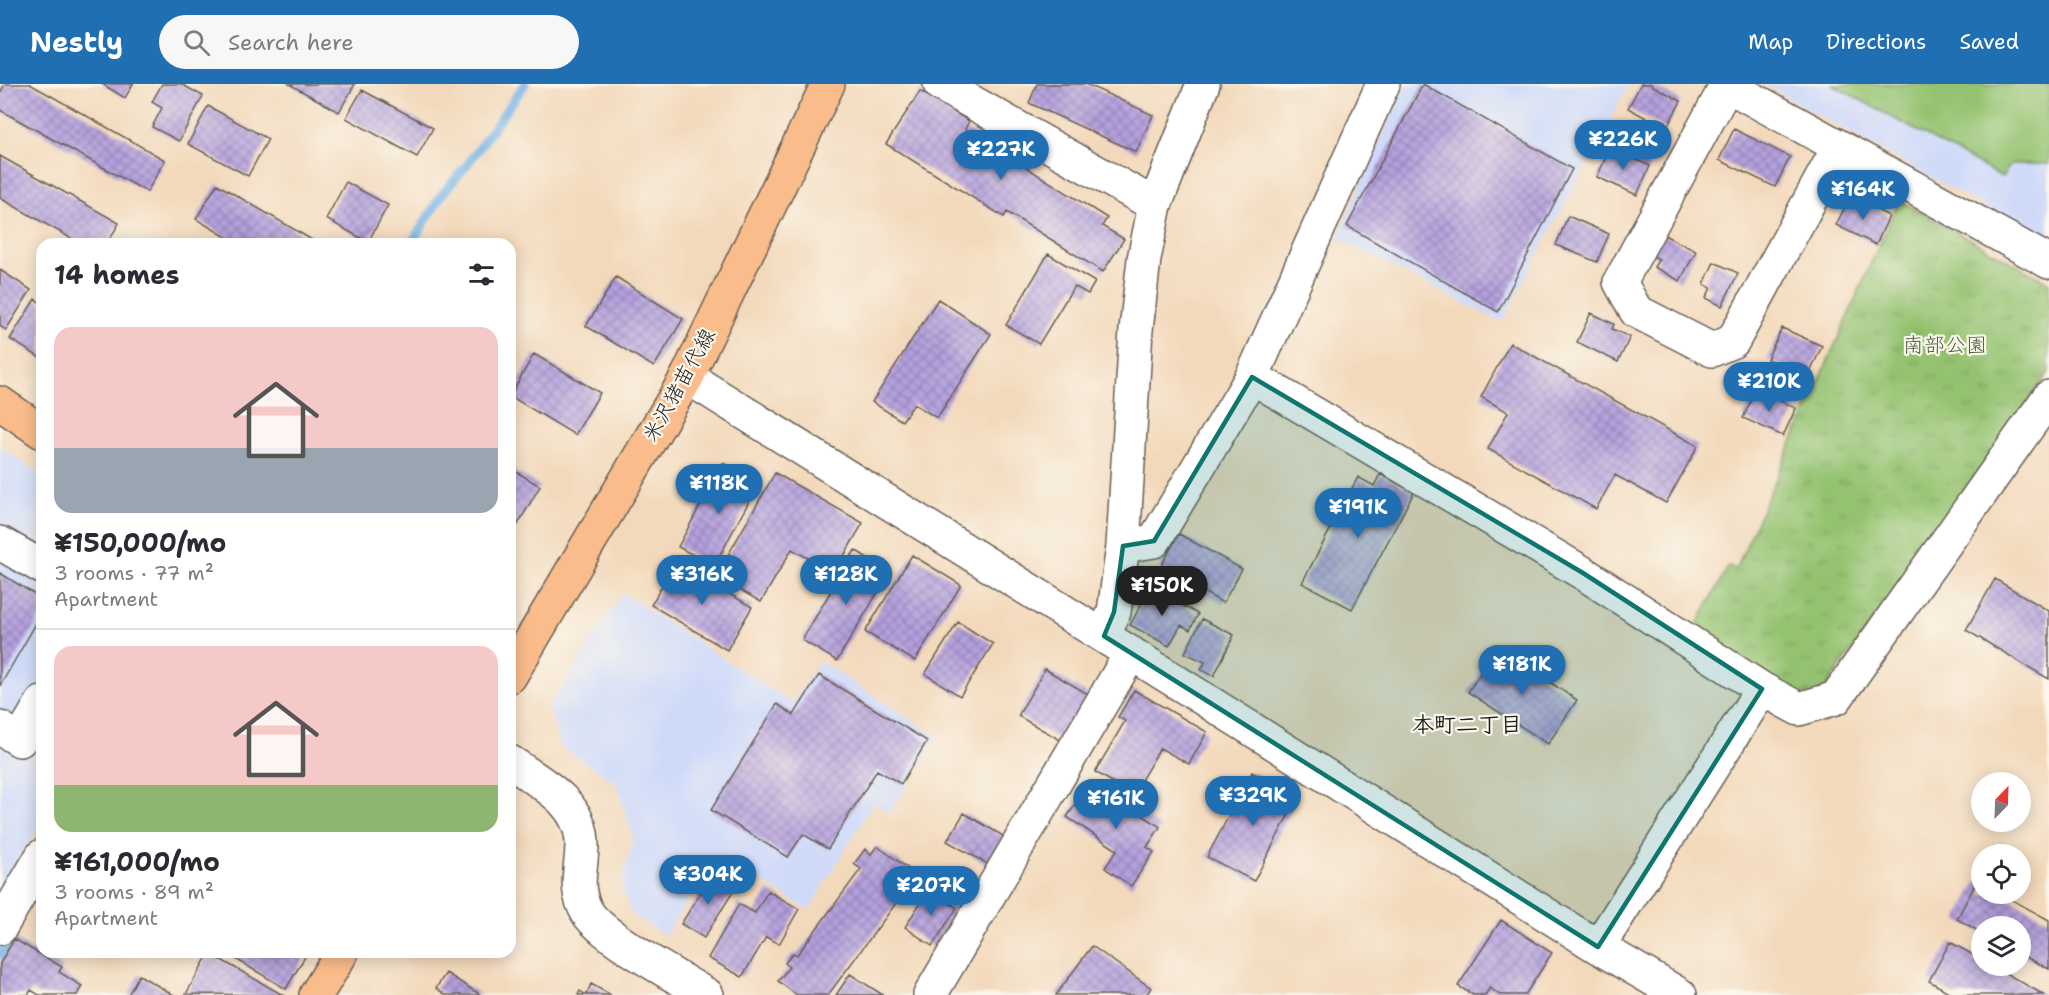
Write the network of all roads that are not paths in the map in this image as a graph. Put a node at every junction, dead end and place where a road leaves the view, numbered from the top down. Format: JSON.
{"nodes":[{"id":1,"x":828,"y":84,"type":"edge"},
{"id":2,"x":940,"y":84,"type":"edge"},
{"id":3,"x":1203,"y":84,"type":"edge"},
{"id":4,"x":1383,"y":84,"type":"edge"},
{"id":5,"x":1726,"y":85,"type":"edge"},
{"id":6,"x":1839,"y":147,"type":"junction"},
{"id":7,"x":1155,"y":206,"type":"junction"},
{"id":8,"x":2049,"y":262,"type":"edge"},
{"id":9,"x":687,"y":377,"type":"junction"},
{"id":10,"x":1252,"y":377,"type":"junction"},
{"id":11,"x":2049,"y":397,"type":"edge"},
{"id":12,"x":0,"y":403,"type":"edge"},
{"id":13,"x":36,"y":428,"type":"edge"},
{"id":14,"x":0,"y":543,"type":"edge"},
{"id":15,"x":1123,"y":546,"type":"junction"},
{"id":16,"x":36,"y":564,"type":"edge"},
{"id":17,"x":1117,"y":644,"type":"junction"},
{"id":18,"x":516,"y":666,"type":"edge"},
{"id":19,"x":1762,"y":689,"type":"junction"},
{"id":20,"x":36,"y":713,"type":"edge"},
{"id":21,"x":0,"y":728,"type":"edge"},
{"id":22,"x":516,"y":766,"type":"edge"},
{"id":23,"x":36,"y":866,"type":"edge"},
{"id":24,"x":0,"y":928,"type":"edge"},
{"id":25,"x":1598,"y":946,"type":"junction"},
{"id":26,"x":338,"y":958,"type":"edge"},
{"id":27,"x":316,"y":995,"type":"edge"},
{"id":28,"x":707,"y":995,"type":"edge"},
{"id":29,"x":930,"y":995,"type":"edge"},
{"id":30,"x":1680,"y":995,"type":"edge"}],
"edges":[{"from":1,"to":9,"type":"main road","name":"米沢猪苗代線"},
{"from":2,"to":7,"type":"street"},
{"from":3,"to":7,"type":"street"},
{"from":4,"to":10,"type":"street"},
{"from":5,"to":6,"type":"street"},
{"from":5,"to":6,"type":"street"},
{"from":6,"to":8,"type":"street"},
{"from":7,"to":15,"type":"street"},
{"from":9,"to":17,"type":"street"},
{"from":9,"to":18,"type":"main road","name":"米沢猪苗代線"},
{"from":10,"to":15,"type":"street"},
{"from":10,"to":19,"type":"street"},
{"from":11,"to":19,"type":"street"},
{"from":12,"to":13,"type":"main road"},
{"from":14,"to":16,"type":"street"},
{"from":15,"to":17,"type":"street"},
{"from":17,"to":25,"type":"street"},
{"from":17,"to":29,"type":"street"},
{"from":19,"to":25,"type":"street"},
{"from":20,"to":21,"type":"street"},
{"from":22,"to":28,"type":"street"},
{"from":23,"to":24,"type":"street"},
{"from":25,"to":30,"type":"street"},
{"from":26,"to":27,"type":"main road"}]}
